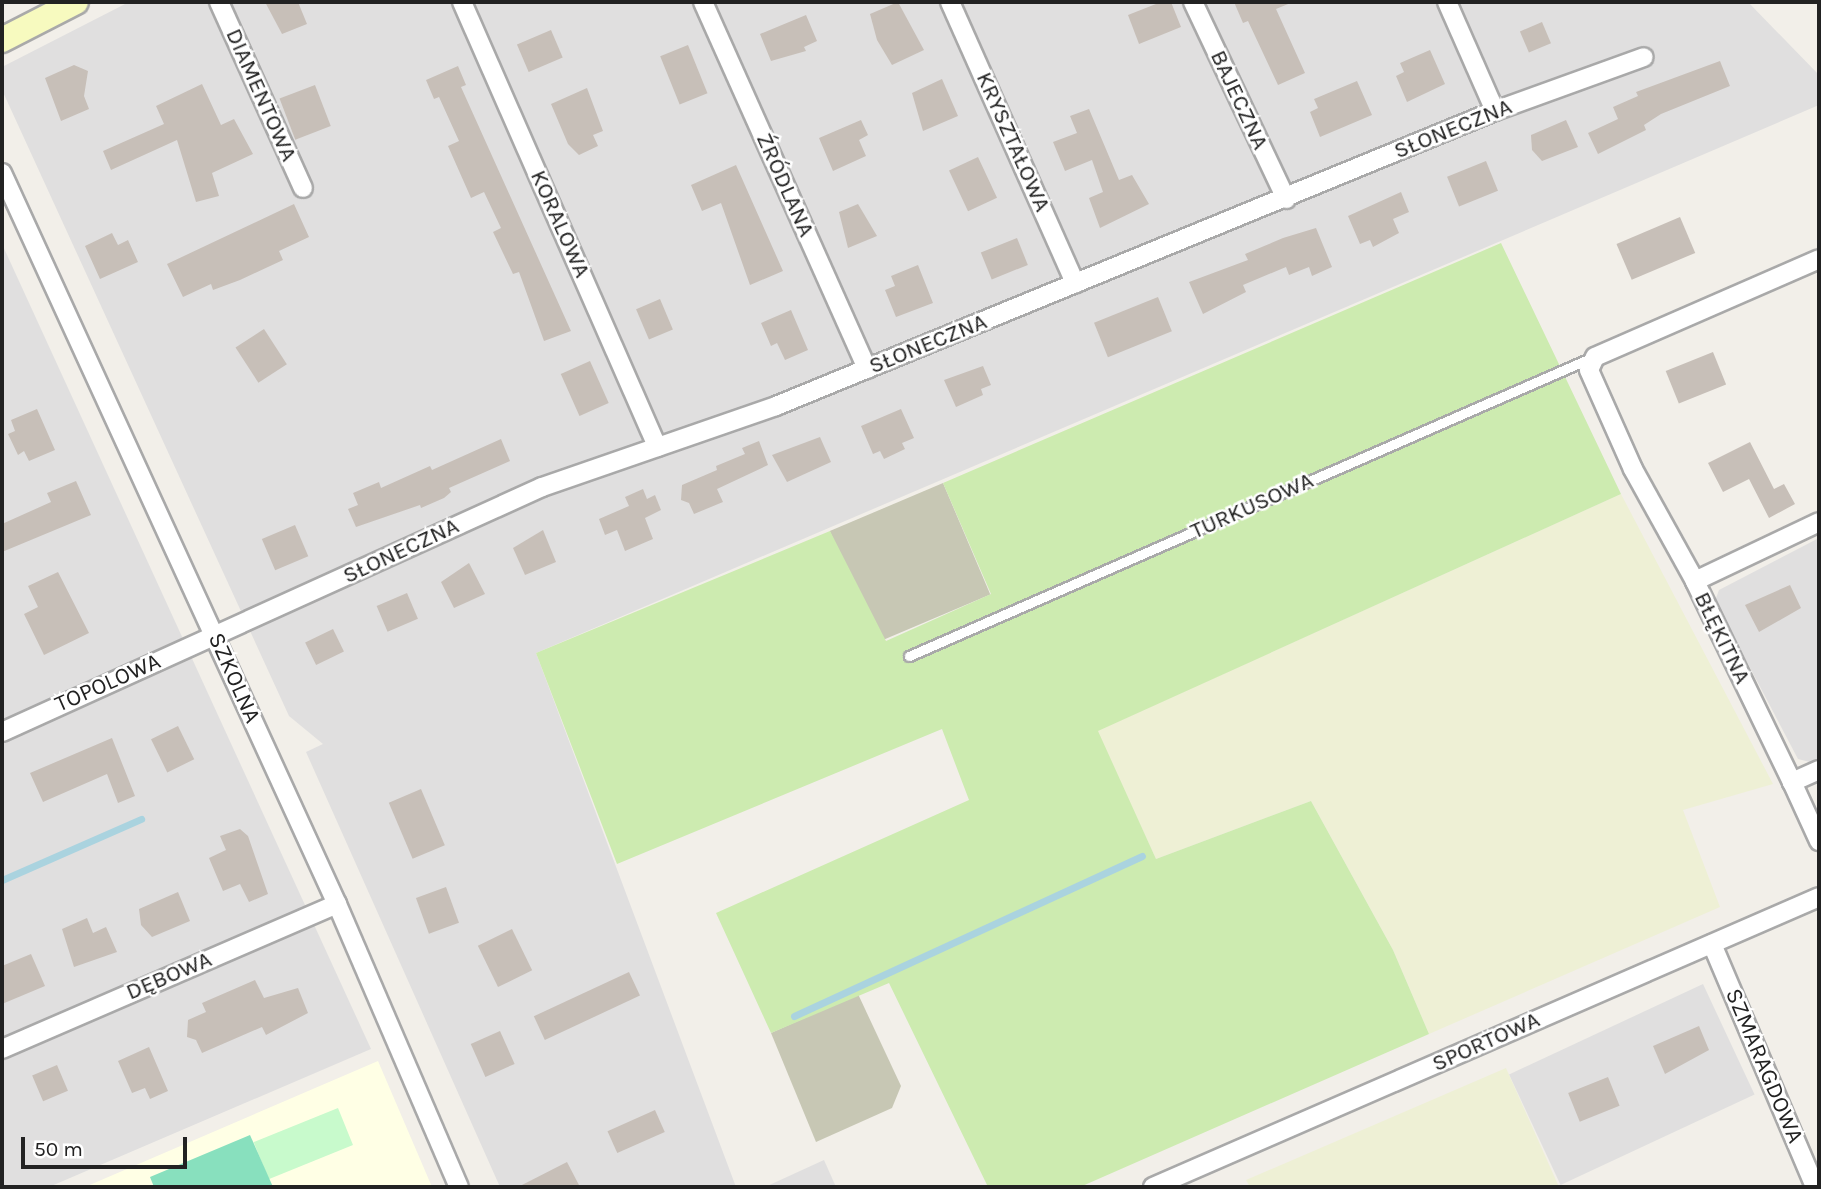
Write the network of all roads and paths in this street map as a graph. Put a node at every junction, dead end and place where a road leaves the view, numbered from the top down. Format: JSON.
{"nodes":[{"id":1,"x":76,"y":2,"type":"edge"},
{"id":2,"x":219,"y":2,"type":"edge"},
{"id":3,"x":462,"y":2,"type":"edge"},
{"id":4,"x":703,"y":2,"type":"edge"},
{"id":5,"x":950,"y":2,"type":"edge"},
{"id":6,"x":1193,"y":2,"type":"edge"},
{"id":7,"x":1447,"y":2,"type":"edge"},
{"id":8,"x":2,"y":40,"type":"edge"},
{"id":9,"x":1644,"y":57,"type":"dead end"},
{"id":10,"x":1495,"y":111,"type":"junction"},
{"id":11,"x":2,"y":173,"type":"edge"},
{"id":12,"x":303,"y":188,"type":"dead end"},
{"id":13,"x":1286,"y":199,"type":"junction"},
{"id":14,"x":1819,"y":259,"type":"edge"},
{"id":15,"x":1075,"y":283,"type":"junction"},
{"id":16,"x":1595,"y":356,"type":"junction"},
{"id":17,"x":867,"y":369,"type":"junction"},
{"id":18,"x":657,"y":447,"type":"junction"},
{"id":19,"x":1819,"y":522,"type":"edge"},
{"id":20,"x":1695,"y":582,"type":"junction"},
{"id":21,"x":215,"y":636,"type":"junction"},
{"id":22,"x":909,"y":656,"type":"dead end"},
{"id":23,"x":2,"y":732,"type":"edge"},
{"id":24,"x":1819,"y":770,"type":"edge"},
{"id":25,"x":1792,"y":782,"type":"junction"},
{"id":26,"x":1819,"y":841,"type":"edge"},
{"id":27,"x":1819,"y":897,"type":"edge"},
{"id":28,"x":337,"y":904,"type":"junction"},
{"id":29,"x":1712,"y":944,"type":"junction"},
{"id":30,"x":2,"y":1049,"type":"edge"},
{"id":31,"x":459,"y":1187,"type":"edge"},
{"id":32,"x":1153,"y":1187,"type":"edge"},
{"id":33,"x":1815,"y":1187,"type":"edge"}],
"edges":[{"from":1,"to":8,"type":"street"},
{"from":2,"to":12,"type":"street","name":"DIAMENTOWA"},
{"from":3,"to":18,"type":"street","name":"KORALOWA"},
{"from":4,"to":17,"type":"street","name":"ŹRÓDLANA"},
{"from":5,"to":15,"type":"street","name":"KRYSZTAŁOWA"},
{"from":6,"to":13,"type":"street","name":"BAJECZNA"},
{"from":7,"to":10,"type":"street"},
{"from":9,"to":10,"type":"street","name":"SŁONECZNA"},
{"from":10,"to":13,"type":"street","name":"SŁONECZNA"},
{"from":11,"to":21,"type":"street","name":"SZKOLNA"},
{"from":13,"to":15,"type":"street","name":"SŁONECZNA"},
{"from":14,"to":16,"type":"street","name":"TURKUSOWA"},
{"from":15,"to":17,"type":"street","name":"SŁONECZNA"},
{"from":16,"to":20,"type":"street"},
{"from":16,"to":22,"type":"lane","name":"TURKUSOWA"},
{"from":17,"to":18,"type":"street","name":"SŁONECZNA"},
{"from":18,"to":21,"type":"street","name":"SŁONECZNA"},
{"from":19,"to":20,"type":"street","name":"BŁĘKITNA"},
{"from":20,"to":25,"type":"street","name":"BŁĘKITNA"},
{"from":21,"to":23,"type":"street","name":"TOPOLOWA"},
{"from":21,"to":28,"type":"street","name":"SZKOLNA"},
{"from":24,"to":25,"type":"street"},
{"from":25,"to":26,"type":"street","name":"BŁĘKITNA"},
{"from":27,"to":29,"type":"street","name":"SPORTOWA"},
{"from":28,"to":30,"type":"street","name":"DĘBOWA"},
{"from":28,"to":31,"type":"street","name":"SZKOLNA"},
{"from":29,"to":32,"type":"street","name":"SPORTOWA"},
{"from":29,"to":33,"type":"street","name":"SZMARAGDOWA"}]}
